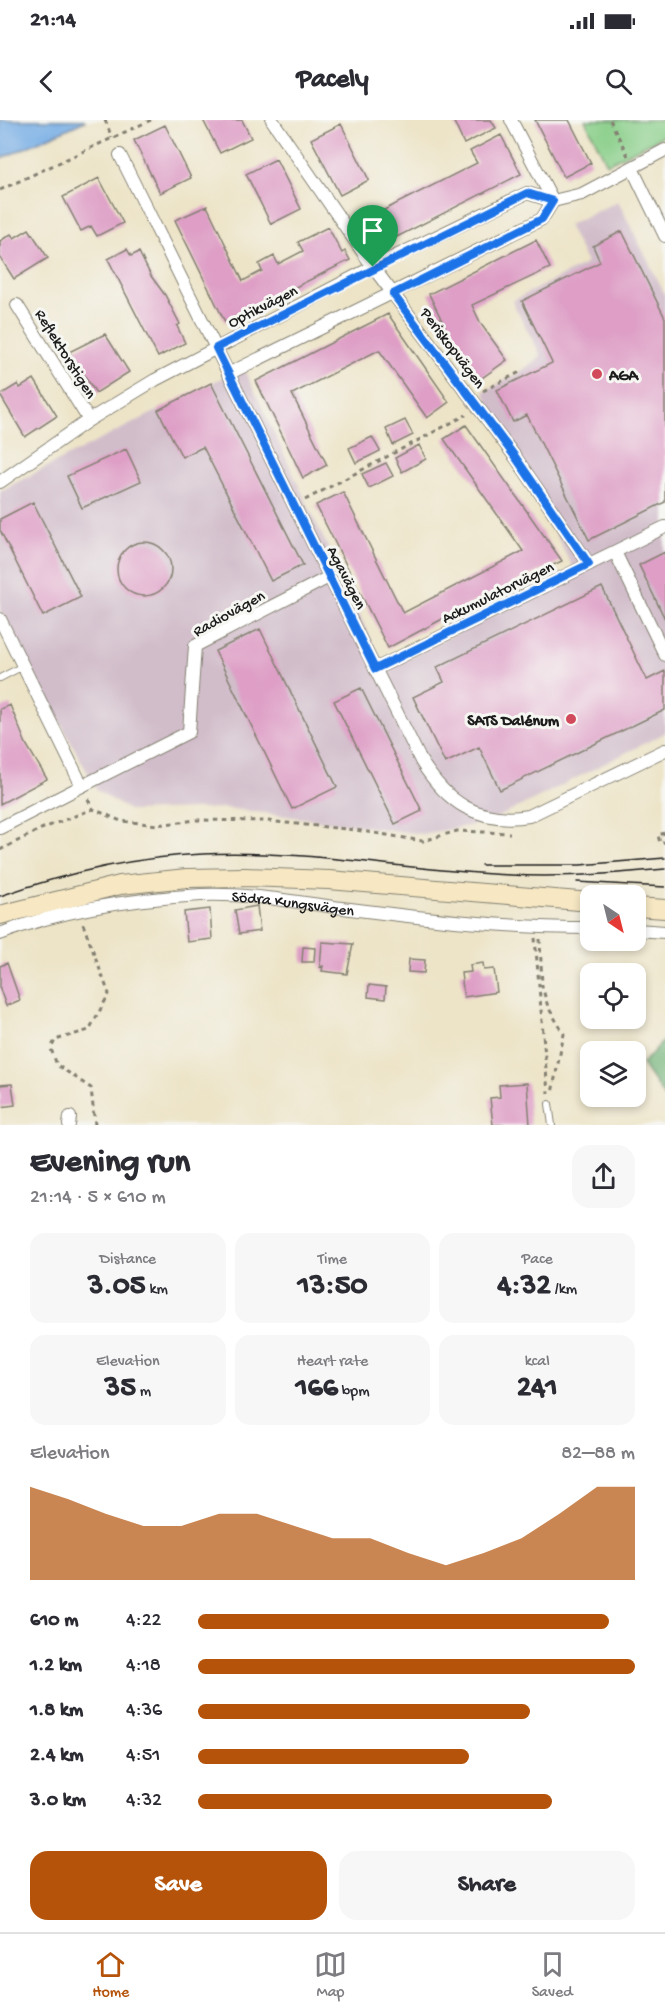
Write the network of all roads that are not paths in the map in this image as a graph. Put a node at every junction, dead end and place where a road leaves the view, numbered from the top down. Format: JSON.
{"nodes":[{"id":1,"x":272,"y":120,"type":"edge"},
{"id":2,"x":511,"y":120,"type":"edge"},
{"id":3,"x":665,"y":150,"type":"edge"},
{"id":4,"x":120,"y":155,"type":"dead end"},
{"id":5,"x":632,"y":168,"type":"junction"},
{"id":6,"x":553,"y":201,"type":"junction"},
{"id":7,"x":665,"y":236,"type":"edge"},
{"id":8,"x":373,"y":267,"type":"junction"},
{"id":9,"x":393,"y":294,"type":"junction"},
{"id":10,"x":16,"y":304,"type":"dead end"},
{"id":11,"x":216,"y":348,"type":"junction"},
{"id":12,"x":228,"y":374,"type":"junction"},
{"id":13,"x":89,"y":420,"type":"junction"},
{"id":14,"x":0,"y":482,"type":"edge"},
{"id":15,"x":665,"y":527,"type":"edge"},
{"id":16,"x":615,"y":552,"type":"junction"},
{"id":17,"x":589,"y":564,"type":"junction"},
{"id":18,"x":329,"y":577,"type":"junction"},
{"id":19,"x":0,"y":619,"type":"edge"},
{"id":20,"x":665,"y":655,"type":"edge"},
{"id":21,"x":24,"y":666,"type":"junction"},
{"id":22,"x":375,"y":669,"type":"junction"},
{"id":23,"x":0,"y":678,"type":"edge"},
{"id":24,"x":665,"y":750,"type":"edge"},
{"id":25,"x":82,"y":786,"type":"junction"},
{"id":26,"x":0,"y":828,"type":"edge"},
{"id":27,"x":580,"y":901,"type":"edge"},
{"id":28,"x":646,"y":908,"type":"edge"},
{"id":29,"x":665,"y":909,"type":"edge"},
{"id":30,"x":0,"y":915,"type":"edge"},
{"id":31,"x":580,"y":928,"type":"edge"},
{"id":32,"x":646,"y":931,"type":"edge"},
{"id":33,"x":665,"y":932,"type":"edge"},
{"id":34,"x":0,"y":934,"type":"edge"},
{"id":35,"x":549,"y":1104,"type":"road end"},
{"id":36,"x":552,"y":1125,"type":"edge"}],
"edges":[{"from":1,"to":8,"type":"street","name":"Periskopvägen"},
{"from":2,"to":6,"type":"street"},
{"from":3,"to":5,"type":"street","name":"Optikvägen"},
{"from":4,"to":11,"type":"street","name":"Agavägen"},
{"from":5,"to":6,"type":"street","name":"Optikvägen"},
{"from":5,"to":7,"type":"street"},
{"from":6,"to":8,"type":"street","name":"Optikvägen"},
{"from":6,"to":9,"type":"street"},
{"from":8,"to":9,"type":"street","name":"Periskopvägen"},
{"from":8,"to":11,"type":"street","name":"Optikvägen"},
{"from":9,"to":12,"type":"street"},
{"from":9,"to":17,"type":"street","name":"Periskopvägen"},
{"from":10,"to":13,"type":"street","name":"Reflektorstigen"},
{"from":11,"to":12,"type":"street","name":"Agavägen"},
{"from":11,"to":13,"type":"street","name":"Optikvägen"},
{"from":12,"to":18,"type":"street","name":"Agavägen"},
{"from":13,"to":14,"type":"street","name":"Optikvägen"},
{"from":15,"to":16,"type":"street","name":"Ackumulatorvägen"},
{"from":16,"to":17,"type":"street","name":"Ackumulatorvägen"},
{"from":16,"to":20,"type":"street"},
{"from":17,"to":22,"type":"street","name":"Ackumulatorvägen"},
{"from":18,"to":22,"type":"street","name":"Agavägen"},
{"from":18,"to":25,"type":"street","name":"Radiovägen"},
{"from":19,"to":21,"type":"street"},
{"from":21,"to":23,"type":"lane"},
{"from":21,"to":25,"type":"street"},
{"from":22,"to":24,"type":"street","name":"Agavägen"},
{"from":25,"to":26,"type":"street","name":"Radiovägen"},
{"from":27,"to":30,"type":"main road","name":"Södra Kungsvägen"},
{"from":28,"to":29,"type":"main road"},
{"from":31,"to":34,"type":"street","name":"Södra Kungsvägen"},
{"from":32,"to":33,"type":"street"},
{"from":35,"to":36,"type":"lane"}]}
